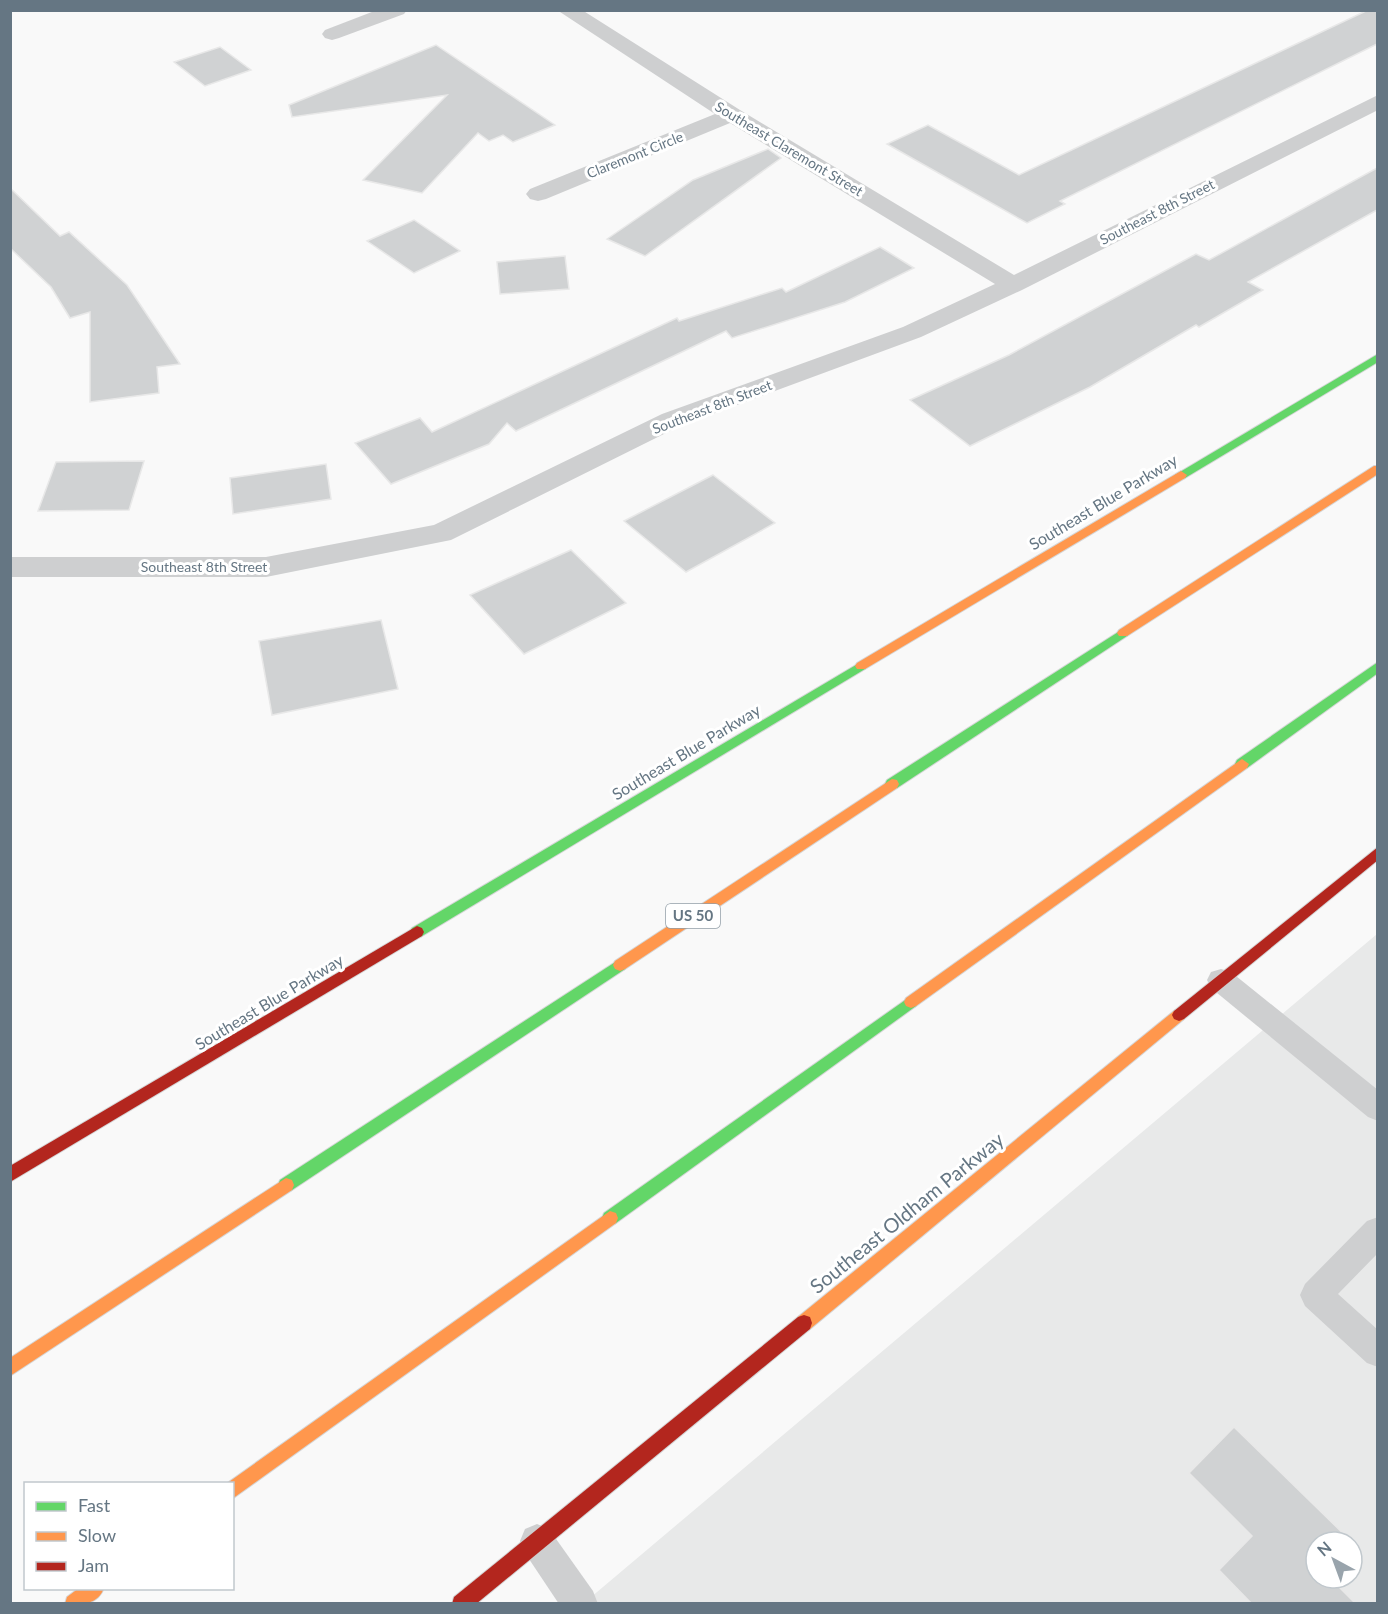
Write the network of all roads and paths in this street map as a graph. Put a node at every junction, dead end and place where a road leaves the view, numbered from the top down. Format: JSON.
{"nodes":[{"id":1,"x":397,"y":10,"type":"edge"},
{"id":2,"x":567,"y":10,"type":"edge"},
{"id":3,"x":332,"y":33,"type":"dead end"},
{"id":4,"x":1377,"y":100,"type":"edge"},
{"id":5,"x":732,"y":115,"type":"junction"},
{"id":6,"x":538,"y":194,"type":"dead end"},
{"id":7,"x":1013,"y":285,"type":"junction"},
{"id":8,"x":1377,"y":357,"type":"edge"},
{"id":9,"x":1377,"y":469,"type":"edge"},
{"id":10,"x":10,"y":567,"type":"edge"},
{"id":11,"x":1377,"y":666,"type":"edge"},
{"id":12,"x":1377,"y":852,"type":"edge"},
{"id":13,"x":1221,"y":980,"type":"junction"},
{"id":14,"x":1377,"y":1108,"type":"edge"},
{"id":15,"x":10,"y":1175,"type":"edge"},
{"id":16,"x":1377,"y":1231,"type":"edge"},
{"id":17,"x":1377,"y":1352,"type":"edge"},
{"id":18,"x":10,"y":1368,"type":"edge"},
{"id":19,"x":234,"y":1489,"type":"edge"},
{"id":20,"x":537,"y":1541,"type":"junction"},
{"id":21,"x":92,"y":1590,"type":"edge"},
{"id":22,"x":74,"y":1604,"type":"edge"},
{"id":23,"x":461,"y":1604,"type":"edge"},
{"id":24,"x":580,"y":1604,"type":"edge"}],
"edges":[{"from":1,"to":3,"type":"street"},
{"from":2,"to":5,"type":"street","name":"Southeast Claremont Street"},
{"from":4,"to":7,"type":"street","name":"Southeast 8th Street"},
{"from":5,"to":6,"type":"street","name":"Claremont Circle"},
{"from":5,"to":7,"type":"street","name":"Southeast Claremont Street"},
{"from":7,"to":10,"type":"street","name":"Southeast 8th Street"},
{"from":8,"to":15,"type":"main road","name":"Southeast Blue Parkway"},
{"from":9,"to":18,"type":"main road","number":"US 50"},
{"from":11,"to":19,"type":"main road"},
{"from":12,"to":13,"type":"main road","name":"Southeast Oldham Parkway"},
{"from":13,"to":14,"type":"lane"},
{"from":13,"to":20,"type":"main road","name":"Southeast Oldham Parkway"},
{"from":16,"to":17,"type":"lane"},
{"from":20,"to":23,"type":"main road","name":"Southeast Oldham Parkway"},
{"from":20,"to":24,"type":"lane"},
{"from":21,"to":22,"type":"main road"}]}
